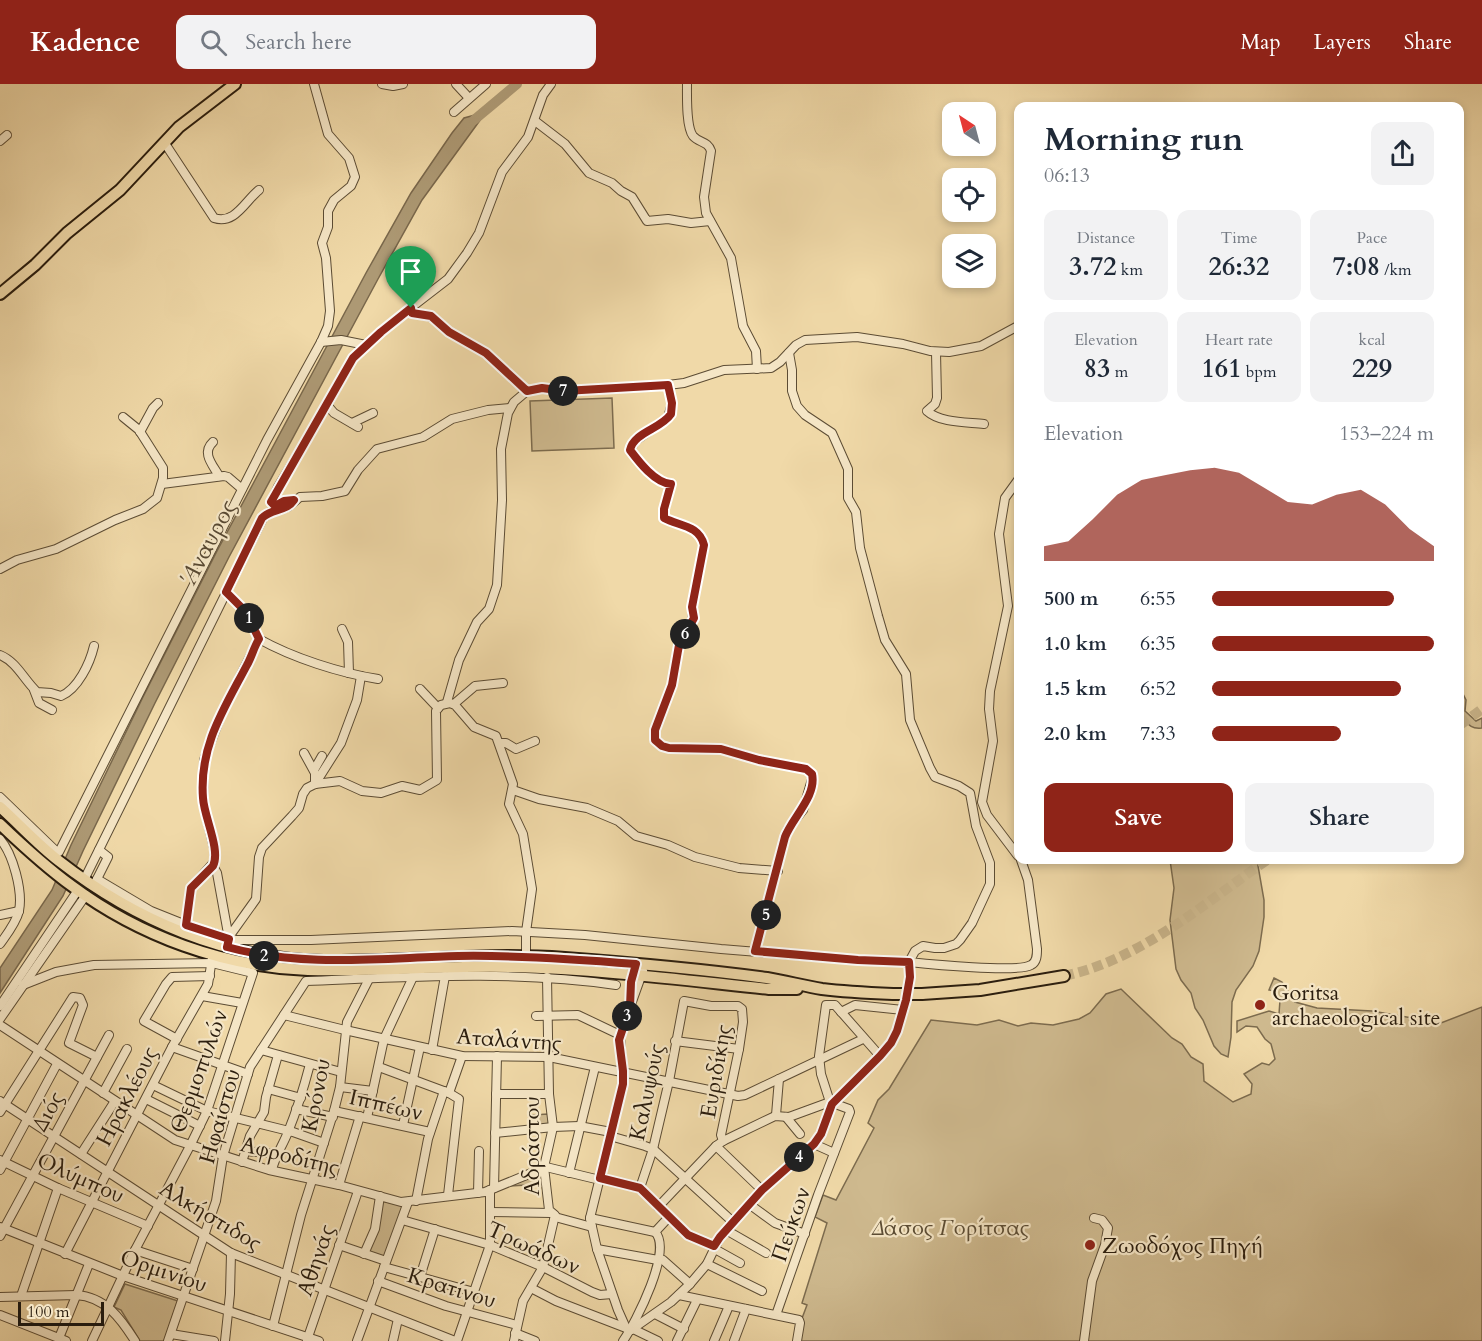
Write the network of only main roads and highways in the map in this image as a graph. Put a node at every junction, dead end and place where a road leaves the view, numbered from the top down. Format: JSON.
{"nodes":[{"id":1,"x":234,"y":84,"type":"edge"},
{"id":2,"x":0,"y":294,"type":"edge"},
{"id":3,"x":0,"y":807,"type":"edge"},
{"id":4,"x":0,"y":824,"type":"edge"},
{"id":5,"x":85,"y":885,"type":"junction"},
{"id":6,"x":638,"y":970,"type":"junction"},
{"id":7,"x":1064,"y":976,"type":"tunnel mouth"}],
"edges":[{"from":1,"to":2,"type":"main road"},
{"from":3,"to":5,"type":"main road"},
{"from":4,"to":5,"type":"main road"},
{"from":5,"to":6,"type":"main road"},
{"from":5,"to":6,"type":"main road"},
{"from":6,"to":7,"type":"main road","bridge":true}]}
